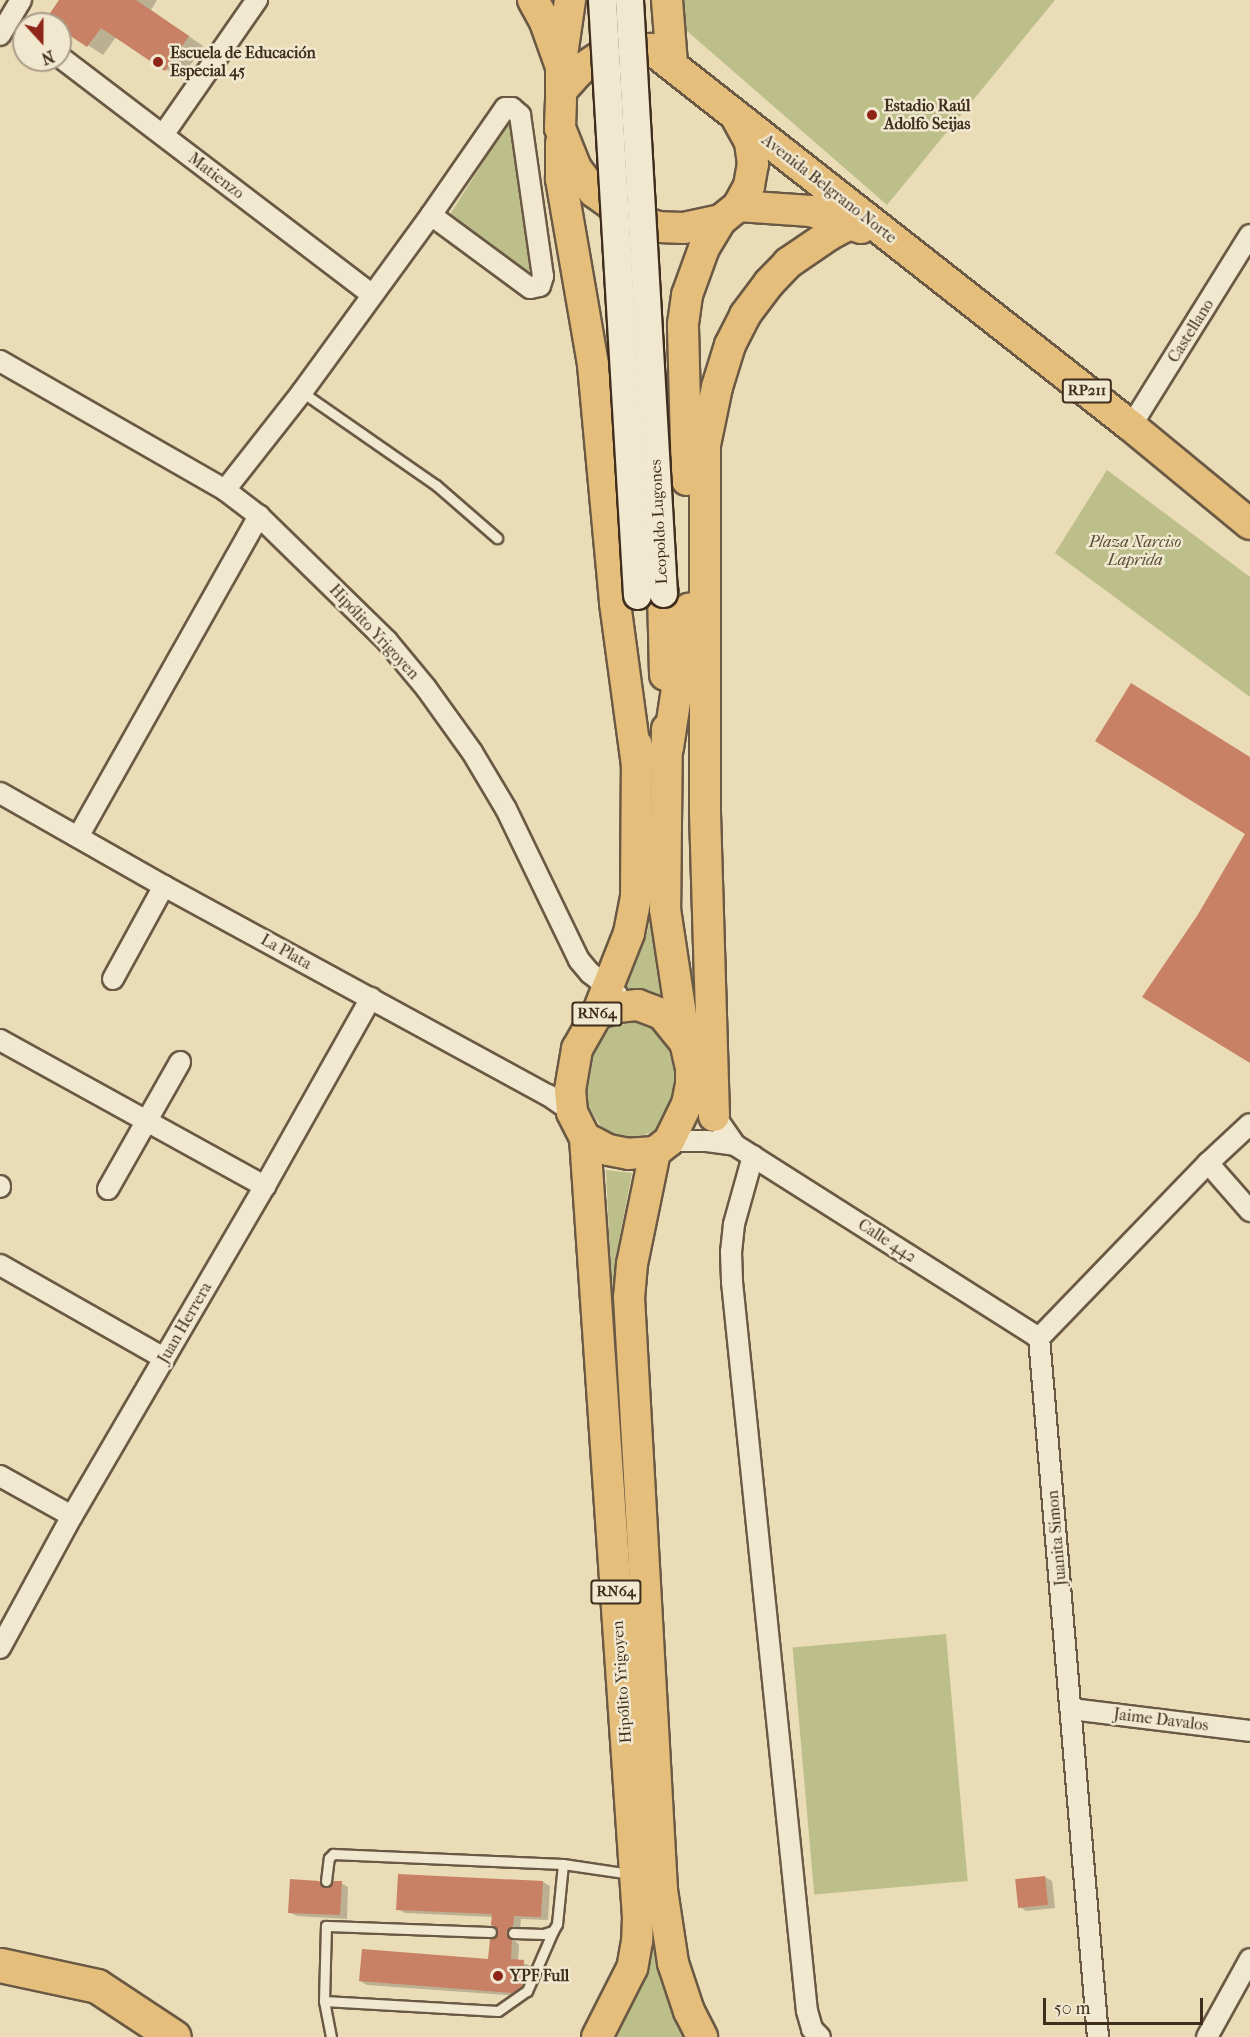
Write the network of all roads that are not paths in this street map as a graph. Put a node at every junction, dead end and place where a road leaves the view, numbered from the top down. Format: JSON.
{"nodes":[{"id":1,"x":257,"y":0,"type":"edge"},
{"id":2,"x":533,"y":0,"type":"edge"},
{"id":3,"x":570,"y":0,"type":"edge"},
{"id":4,"x":594,"y":0,"type":"edge"},
{"id":5,"x":602,"y":0,"type":"edge"},
{"id":6,"x":629,"y":0,"type":"edge"},
{"id":7,"x":667,"y":0,"type":"edge"},
{"id":8,"x":16,"y":9,"type":"edge"},
{"id":9,"x":0,"y":35,"type":"edge"},
{"id":10,"x":662,"y":56,"type":"junction"},
{"id":11,"x":72,"y":66,"type":"edge"},
{"id":12,"x":561,"y":79,"type":"junction"},
{"id":13,"x":737,"y":118,"type":"junction"},
{"id":14,"x":560,"y":128,"type":"junction"},
{"id":15,"x":164,"y":135,"type":"junction"},
{"id":16,"x":729,"y":213,"type":"junction"},
{"id":17,"x":431,"y":215,"type":"junction"},
{"id":18,"x":852,"y":223,"type":"junction"},
{"id":19,"x":1250,"y":236,"type":"edge"},
{"id":20,"x":922,"y":260,"type":"junction"},
{"id":21,"x":372,"y":295,"type":"junction"},
{"id":22,"x":0,"y":361,"type":"edge"},
{"id":23,"x":302,"y":392,"type":"junction"},
{"id":24,"x":685,"y":392,"type":"junction"},
{"id":25,"x":1131,"y":426,"type":"junction"},
{"id":26,"x":704,"y":473,"type":"junction"},
{"id":27,"x":225,"y":490,"type":"junction"},
{"id":28,"x":259,"y":516,"type":"junction"},
{"id":29,"x":1250,"y":524,"type":"edge"},
{"id":30,"x":497,"y":538,"type":"dead end"},
{"id":31,"x":650,"y":594,"type":"junction"},
{"id":32,"x":668,"y":748,"type":"junction"},
{"id":33,"x":637,"y":765,"type":"junction"},
{"id":34,"x":0,"y":793,"type":"edge"},
{"id":35,"x":78,"y":837,"type":"junction"},
{"id":36,"x":164,"y":886,"type":"junction"},
{"id":37,"x":113,"y":979,"type":"dead end"},
{"id":38,"x":371,"y":998,"type":"junction"},
{"id":39,"x":602,"y":1001,"type":"junction"},
{"id":40,"x":0,"y":1040,"type":"edge"},
{"id":41,"x":688,"y":1054,"type":"junction"},
{"id":42,"x":180,"y":1062,"type":"dead end"},
{"id":43,"x":714,"y":1116,"type":"junction"},
{"id":44,"x":148,"y":1121,"type":"junction"},
{"id":45,"x":1250,"y":1124,"type":"edge"},
{"id":46,"x":578,"y":1125,"type":"junction"},
{"id":47,"x":735,"y":1145,"type":"junction"},
{"id":48,"x":662,"y":1146,"type":"junction"},
{"id":49,"x":753,"y":1156,"type":"junction"},
{"id":50,"x":1208,"y":1163,"type":"junction"},
{"id":51,"x":265,"y":1186,"type":"junction"},
{"id":52,"x":108,"y":1189,"type":"dead end"},
{"id":53,"x":1250,"y":1211,"type":"edge"},
{"id":54,"x":0,"y":1264,"type":"edge"},
{"id":55,"x":1039,"y":1338,"type":"junction"},
{"id":56,"x":164,"y":1358,"type":"junction"},
{"id":57,"x":0,"y":1476,"type":"edge"},
{"id":58,"x":72,"y":1516,"type":"junction"},
{"id":59,"x":0,"y":1648,"type":"edge"},
{"id":60,"x":1071,"y":1709,"type":"junction"},
{"id":61,"x":1250,"y":1731,"type":"edge"},
{"id":62,"x":563,"y":1864,"type":"junction"},
{"id":63,"x":635,"y":1875,"type":"junction"},
{"id":64,"x":326,"y":1881,"type":"dead end"},
{"id":65,"x":326,"y":1916,"type":"dead end"},
{"id":66,"x":326,"y":1926,"type":"junction"},
{"id":67,"x":553,"y":1931,"type":"junction"},
{"id":68,"x":491,"y":1932,"type":"dead end"},
{"id":69,"x":513,"y":1933,"type":"dead end"},
{"id":70,"x":1250,"y":1959,"type":"edge"},
{"id":71,"x":0,"y":1965,"type":"edge"},
{"id":72,"x":324,"y":2001,"type":"junction"},
{"id":73,"x":174,"y":2037,"type":"edge"},
{"id":74,"x":331,"y":2037,"type":"edge"},
{"id":75,"x":597,"y":2037,"type":"edge"},
{"id":76,"x":702,"y":2037,"type":"edge"},
{"id":77,"x":820,"y":2037,"type":"edge"},
{"id":78,"x":1098,"y":2037,"type":"edge"},
{"id":79,"x":1207,"y":2037,"type":"edge"}],
"edges":[{"from":1,"to":15,"type":"street"},
{"from":2,"to":12,"type":"main road"},
{"from":3,"to":12,"type":"main road"},
{"from":4,"to":10,"type":"main road"},
{"from":5,"to":31,"type":"main road","name":"Leopoldo Lugones","bridge":true},
{"from":6,"to":31,"type":"main road","name":"Leopoldo Lugones","bridge":true},
{"from":7,"to":10,"type":"main road"},
{"from":8,"to":9,"type":"street"},
{"from":10,"to":12,"type":"main road"},
{"from":10,"to":13,"type":"main road"},
{"from":11,"to":15,"type":"street","name":"Matienzo"},
{"from":12,"to":14,"type":"main road"},
{"from":13,"to":16,"type":"main road"},
{"from":13,"to":20,"type":"main road","name":"Avenida Belgrano Norte","number":"RP211"},
{"from":14,"to":16,"type":"main road"},
{"from":14,"to":33,"type":"main road"},
{"from":15,"to":21,"type":"street","name":"Matienzo"},
{"from":16,"to":18,"type":"main road","name":"Avenida Belgrano Norte","number":"RP211"},
{"from":16,"to":24,"type":"main road"},
{"from":17,"to":17,"type":"street"},
{"from":17,"to":21,"type":"street"},
{"from":18,"to":20,"type":"main road","name":"Avenida Belgrano Norte","number":"RP211"},
{"from":18,"to":26,"type":"main road"},
{"from":19,"to":25,"type":"street","name":"Castellano"},
{"from":20,"to":25,"type":"main road","name":"Avenida Belgrano Norte","number":"RP211"},
{"from":21,"to":23,"type":"street"},
{"from":22,"to":27,"type":"street","name":"Hipólito Yrigoyen","number":"RN64"},
{"from":23,"to":27,"type":"street"},
{"from":23,"to":30,"type":"lane"},
{"from":24,"to":26,"type":"main road"},
{"from":24,"to":32,"type":"main road"},
{"from":25,"to":29,"type":"main road","name":"Avenida Belgrano Norte","number":"RP211"},
{"from":26,"to":43,"type":"main road"},
{"from":27,"to":28,"type":"street","name":"Hipólito Yrigoyen","number":"RN64"},
{"from":28,"to":35,"type":"street"},
{"from":28,"to":39,"type":"street","name":"Hipólito Yrigoyen","number":"RN64"},
{"from":31,"to":32,"type":"main road","name":"Leopoldo Lugones"},
{"from":31,"to":33,"type":"main road","name":"Leopoldo Lugones"},
{"from":32,"to":41,"type":"main road","name":"Leopoldo Lugones"},
{"from":33,"to":39,"type":"main road","name":"Leopoldo Lugones"},
{"from":34,"to":35,"type":"street","name":"La Plata"},
{"from":35,"to":36,"type":"street","name":"La Plata"},
{"from":36,"to":37,"type":"street"},
{"from":36,"to":38,"type":"street","name":"La Plata"},
{"from":38,"to":46,"type":"street","name":"La Plata"},
{"from":38,"to":51,"type":"street","name":"Juan Herrera"},
{"from":39,"to":41,"type":"main road","number":"RN64"},
{"from":39,"to":46,"type":"main road","number":"RN64"},
{"from":40,"to":44,"type":"street"},
{"from":41,"to":43,"type":"street","name":"Calle 442"},
{"from":41,"to":48,"type":"main road","number":"RN64"},
{"from":42,"to":44,"type":"street"},
{"from":43,"to":47,"type":"street","name":"Calle 442"},
{"from":44,"to":51,"type":"street"},
{"from":44,"to":52,"type":"street"},
{"from":45,"to":50,"type":"street"},
{"from":46,"to":48,"type":"main road"},
{"from":46,"to":63,"type":"main road","name":"Hipólito Yrigoyen","number":"RN64"},
{"from":47,"to":48,"type":"street","name":"Calle 442"},
{"from":47,"to":49,"type":"street","name":"Calle 442"},
{"from":48,"to":76,"type":"main road","name":"Hipólito Yrigoyen","number":"RN64"},
{"from":49,"to":55,"type":"street","name":"Calle 442"},
{"from":49,"to":77,"type":"street"},
{"from":50,"to":53,"type":"street"},
{"from":50,"to":55,"type":"street"},
{"from":51,"to":56,"type":"street","name":"Juan Herrera"},
{"from":54,"to":56,"type":"street"},
{"from":55,"to":60,"type":"street","name":"Juanita Simon"},
{"from":56,"to":58,"type":"street","name":"Juan Herrera"},
{"from":57,"to":58,"type":"street"},
{"from":58,"to":59,"type":"street","name":"Juan Herrera"},
{"from":60,"to":61,"type":"street","name":"Jaime Davalos"},
{"from":60,"to":78,"type":"street","name":"Juanita Simon"},
{"from":62,"to":63,"type":"lane"},
{"from":62,"to":64,"type":"lane"},
{"from":62,"to":67,"type":"lane"},
{"from":63,"to":75,"type":"main road","name":"Hipólito Yrigoyen","number":"RN64"},
{"from":65,"to":66,"type":"lane"},
{"from":66,"to":68,"type":"lane"},
{"from":66,"to":72,"type":"lane"},
{"from":67,"to":69,"type":"lane"},
{"from":67,"to":72,"type":"lane"},
{"from":70,"to":79,"type":"street"},
{"from":71,"to":73,"type":"highway"},
{"from":72,"to":74,"type":"lane"}]}
